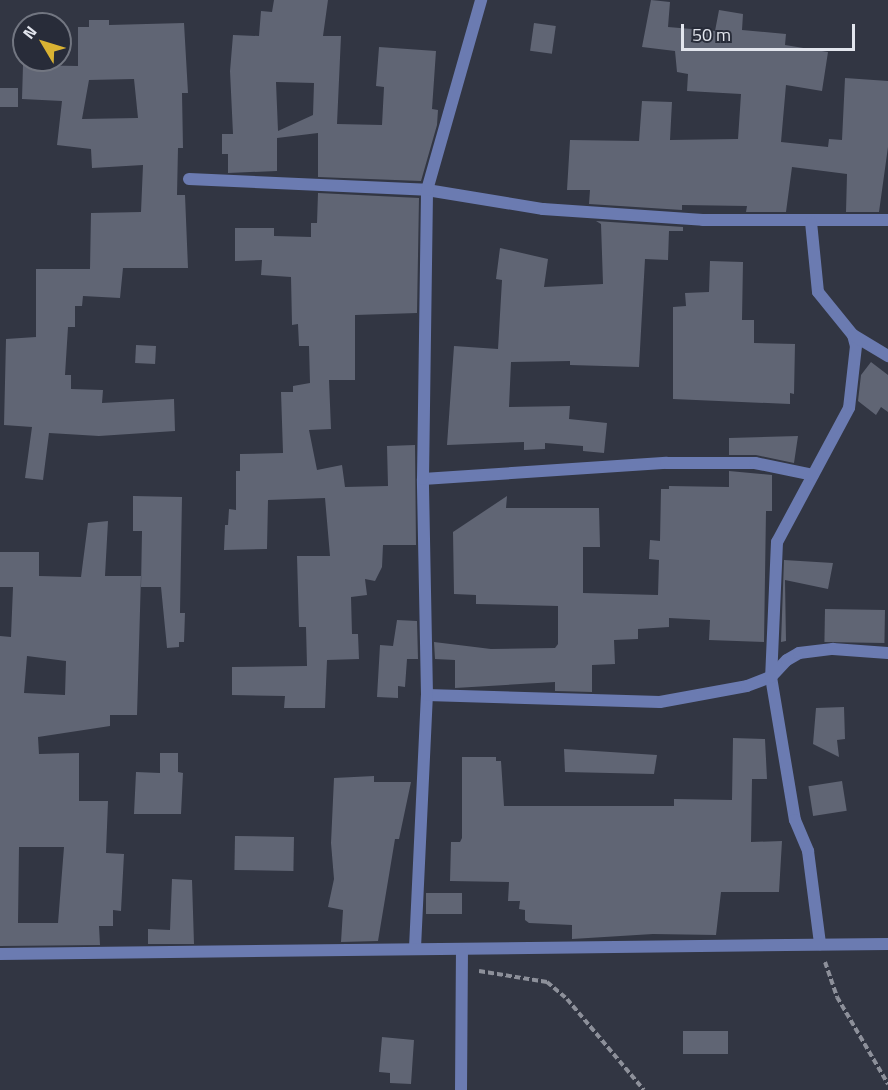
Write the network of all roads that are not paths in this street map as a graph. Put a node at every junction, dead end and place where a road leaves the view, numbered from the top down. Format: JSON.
{"nodes":[{"id":1,"x":481,"y":0,"type":"edge"},
{"id":2,"x":189,"y":179,"type":"dead end"},
{"id":3,"x":426,"y":190,"type":"junction"},
{"id":4,"x":888,"y":220,"type":"edge"},
{"id":5,"x":811,"y":222,"type":"junction"},
{"id":6,"x":853,"y":335,"type":"junction"},
{"id":7,"x":888,"y":356,"type":"edge"},
{"id":8,"x":813,"y":475,"type":"junction"},
{"id":9,"x":423,"y":479,"type":"junction"},
{"id":10,"x":888,"y":653,"type":"edge"},
{"id":11,"x":771,"y":677,"type":"junction"},
{"id":12,"x":427,"y":695,"type":"junction"},
{"id":13,"x":820,"y":944,"type":"junction"},
{"id":14,"x":888,"y":944,"type":"edge"},
{"id":15,"x":416,"y":948,"type":"junction"},
{"id":16,"x":462,"y":950,"type":"junction"},
{"id":17,"x":0,"y":954,"type":"edge"},
{"id":18,"x":461,"y":1090,"type":"edge"}],
"edges":[{"from":1,"to":3,"type":"street"},
{"from":2,"to":3,"type":"street"},
{"from":3,"to":5,"type":"street"},
{"from":3,"to":9,"type":"street"},
{"from":4,"to":5,"type":"street"},
{"from":5,"to":6,"type":"street"},
{"from":6,"to":7,"type":"street"},
{"from":6,"to":8,"type":"street"},
{"from":8,"to":9,"type":"street"},
{"from":8,"to":11,"type":"street"},
{"from":9,"to":12,"type":"street"},
{"from":10,"to":11,"type":"street"},
{"from":11,"to":12,"type":"street"},
{"from":11,"to":13,"type":"street"},
{"from":12,"to":15,"type":"street"},
{"from":13,"to":14,"type":"street"},
{"from":13,"to":16,"type":"street"},
{"from":15,"to":16,"type":"street"},
{"from":15,"to":17,"type":"street"},
{"from":16,"to":18,"type":"street"}]}
